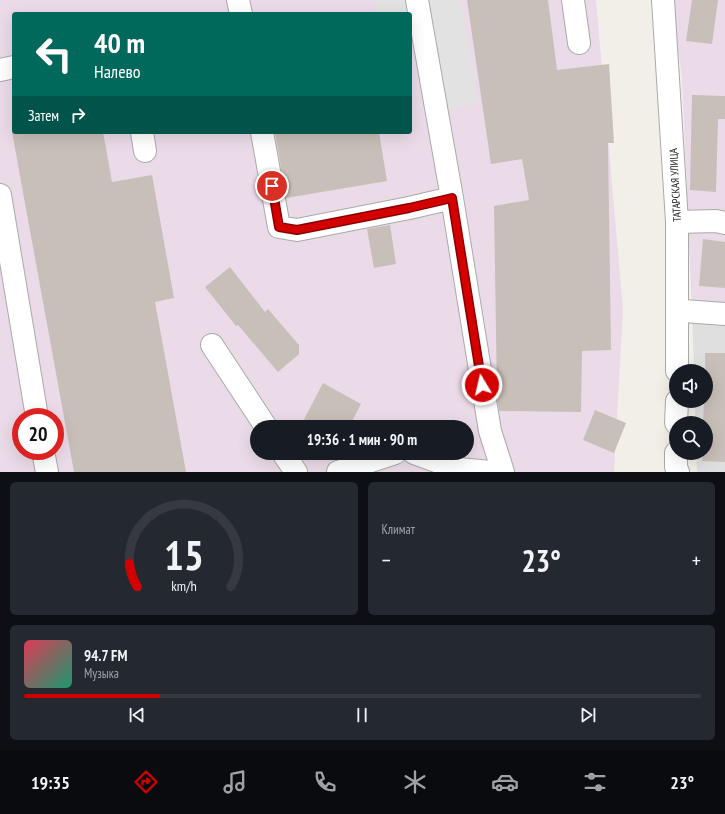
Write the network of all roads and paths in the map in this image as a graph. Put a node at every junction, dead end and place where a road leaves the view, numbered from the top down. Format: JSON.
{"nodes":[{"id":1,"x":238,"y":0,"type":"edge"},
{"id":2,"x":417,"y":0,"type":"edge"},
{"id":3,"x":573,"y":0,"type":"edge"},
{"id":4,"x":663,"y":0,"type":"edge"},
{"id":5,"x":241,"y":12,"type":"edge"},
{"id":6,"x":579,"y":43,"type":"dead end"},
{"id":7,"x":12,"y":67,"type":"edge"},
{"id":8,"x":0,"y":70,"type":"edge"},
{"id":9,"x":262,"y":134,"type":"edge"},
{"id":10,"x":0,"y":195,"type":"edge"},
{"id":11,"x":452,"y":198,"type":"junction"},
{"id":12,"x":678,"y":222,"type":"junction"},
{"id":13,"x":725,"y":223,"type":"edge"},
{"id":14,"x":677,"y":312,"type":"junction"},
{"id":15,"x":725,"y":314,"type":"edge"},
{"id":16,"x":212,"y":345,"type":"dead end"},
{"id":17,"x":677,"y":364,"type":"edge"},
{"id":18,"x":36,"y":408,"type":"edge"},
{"id":19,"x":261,"y":420,"type":"edge"},
{"id":20,"x":45,"y":460,"type":"edge"},
{"id":21,"x":288,"y":460,"type":"edge"},
{"id":22,"x":374,"y":460,"type":"edge"},
{"id":23,"x":435,"y":460,"type":"edge"},
{"id":24,"x":47,"y":472,"type":"edge"},
{"id":25,"x":296,"y":472,"type":"edge"},
{"id":26,"x":338,"y":472,"type":"edge"},
{"id":27,"x":491,"y":472,"type":"edge"},
{"id":28,"x":503,"y":472,"type":"edge"}],
"edges":[{"from":1,"to":5,"type":"street"},
{"from":2,"to":11,"type":"street"},
{"from":3,"to":6,"type":"street"},
{"from":4,"to":12,"type":"street","name":"ТАТАРСКАЯ УЛИЦА"},
{"from":7,"to":8,"type":"street"},
{"from":9,"to":11,"type":"street"},
{"from":10,"to":18,"type":"street"},
{"from":11,"to":28,"type":"street"},
{"from":12,"to":13,"type":"street"},
{"from":12,"to":14,"type":"street","name":"ТАТАРСКАЯ УЛИЦА"},
{"from":14,"to":15,"type":"street"},
{"from":14,"to":17,"type":"street","name":"ТАТАРСКАЯ УЛИЦА"},
{"from":16,"to":19,"type":"street"},
{"from":20,"to":24,"type":"street"},
{"from":21,"to":25,"type":"street"},
{"from":22,"to":26,"type":"street"},
{"from":23,"to":27,"type":"street"}]}
